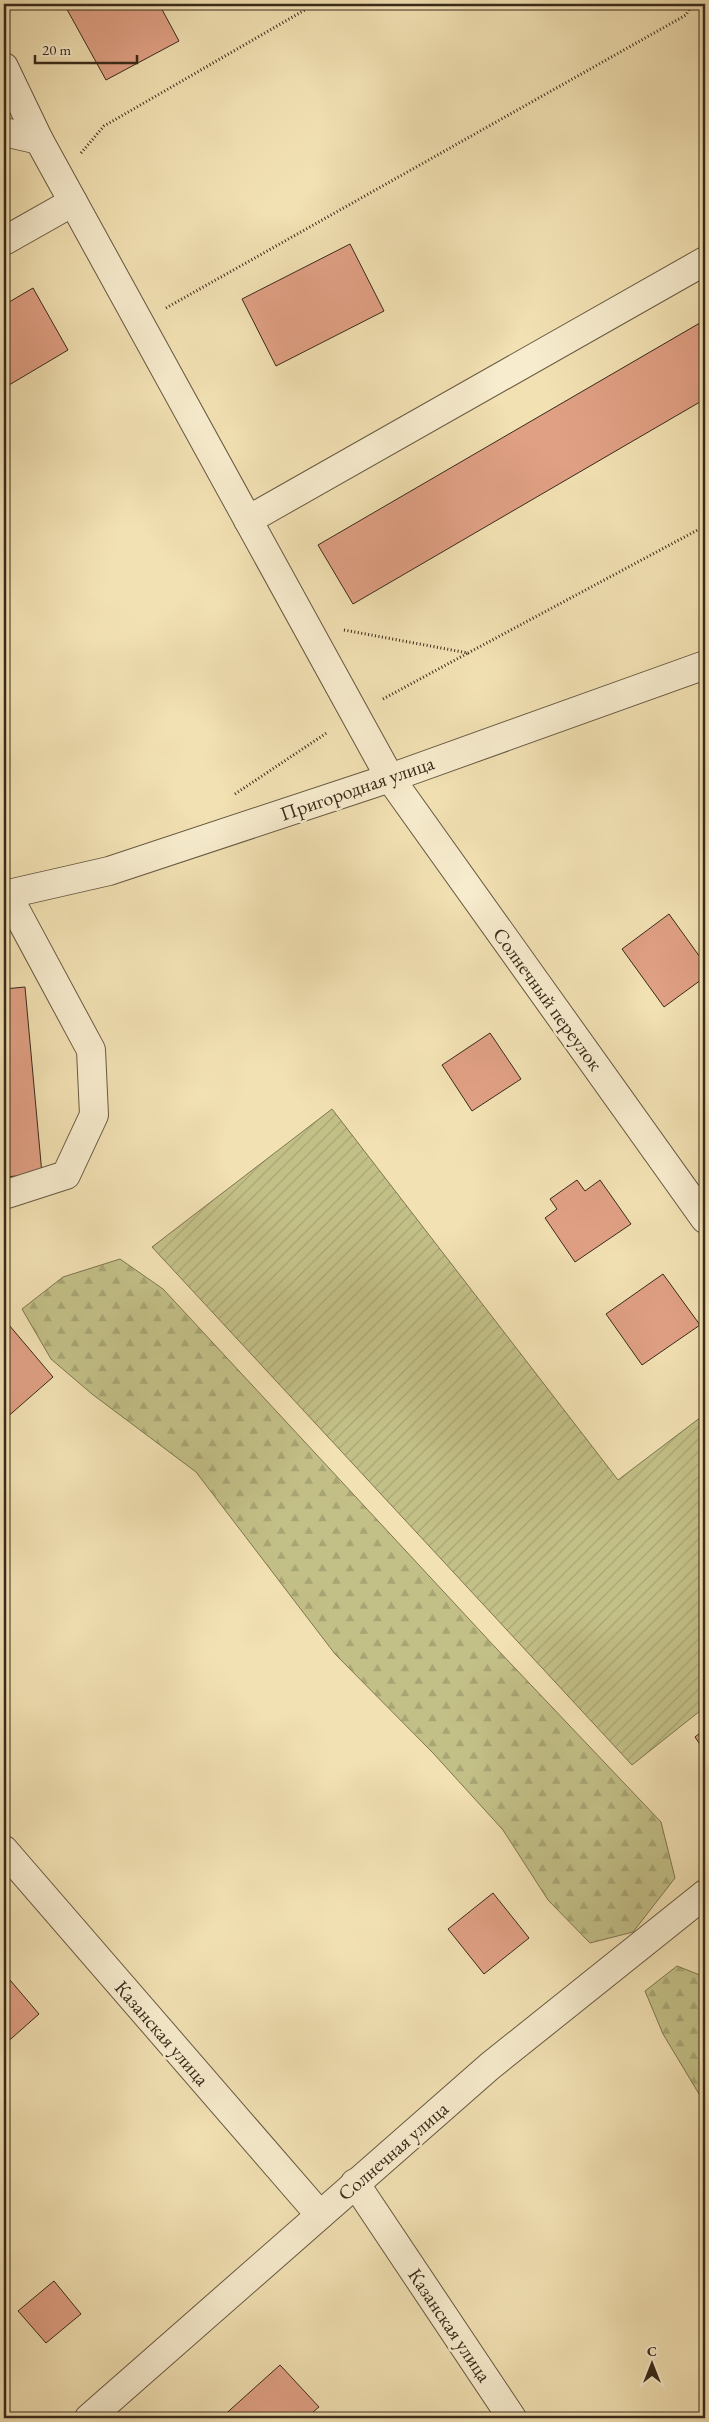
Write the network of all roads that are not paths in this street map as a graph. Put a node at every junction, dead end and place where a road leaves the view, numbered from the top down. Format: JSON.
{"nodes":[{"id":1,"x":4,"y":67,"type":"edge"},
{"id":2,"x":4,"y":132,"type":"edge"},
{"id":3,"x":39,"y":140,"type":"junction"},
{"id":4,"x":73,"y":202,"type":"junction"},
{"id":5,"x":4,"y":241,"type":"edge"},
{"id":6,"x":705,"y":261,"type":"edge"},
{"id":7,"x":248,"y":520,"type":"junction"},
{"id":8,"x":705,"y":665,"type":"edge"},
{"id":9,"x":390,"y":778,"type":"junction"},
{"id":10,"x":6,"y":895,"type":"edge"},
{"id":11,"x":4,"y":1194,"type":"edge"},
{"id":12,"x":705,"y":1219,"type":"edge"},
{"id":13,"x":4,"y":1850,"type":"edge"},
{"id":14,"x":705,"y":1894,"type":"edge"},
{"id":15,"x":355,"y":2183,"type":"junction"},
{"id":16,"x":320,"y":2215,"type":"junction"},
{"id":17,"x":88,"y":2418,"type":"edge"},
{"id":18,"x":512,"y":2418,"type":"edge"}],
"edges":[{"from":1,"to":3,"type":"street","name":"Солнечный переулок"},
{"from":2,"to":3,"type":"street"},
{"from":3,"to":4,"type":"street","name":"Солнечный переулок"},
{"from":4,"to":5,"type":"street"},
{"from":4,"to":7,"type":"street","name":"Солнечный переулок"},
{"from":6,"to":7,"type":"street"},
{"from":7,"to":9,"type":"street","name":"Солнечный переулок"},
{"from":8,"to":9,"type":"street","name":"Пригородная улица"},
{"from":9,"to":10,"type":"street","name":"Пригородная улица"},
{"from":9,"to":12,"type":"street","name":"Солнечный переулок"},
{"from":10,"to":11,"type":"street"},
{"from":13,"to":16,"type":"street","name":"Казанская улица"},
{"from":14,"to":15,"type":"street","name":"Солнечная улица"},
{"from":15,"to":16,"type":"street","name":"Солнечная улица"},
{"from":15,"to":18,"type":"street","name":"Казанская улица"},
{"from":16,"to":17,"type":"street","name":"Солнечная улица"}]}
